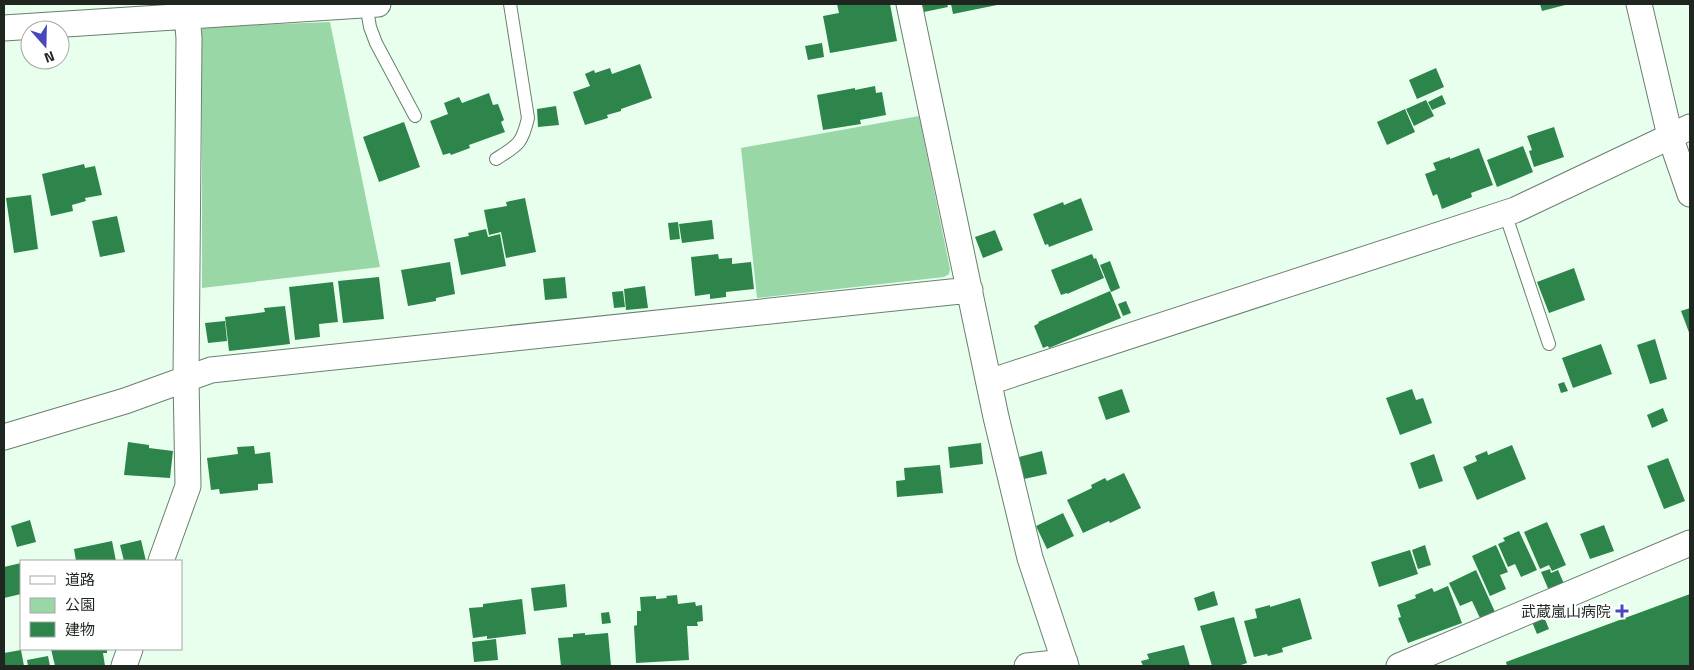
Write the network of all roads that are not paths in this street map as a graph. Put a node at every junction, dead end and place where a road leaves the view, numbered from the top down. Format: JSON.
{"nodes":[{"id":1,"x":372,"y":4,"type":"edge"},
{"id":2,"x":510,"y":4,"type":"edge"},
{"id":3,"x":909,"y":4,"type":"edge"},
{"id":4,"x":1639,"y":4,"type":"edge"},
{"id":5,"x":187,"y":10,"type":"edge"},
{"id":6,"x":85,"y":14,"type":"edge"},
{"id":7,"x":4,"y":28,"type":"edge"},
{"id":8,"x":415,"y":116,"type":"dead end"},
{"id":9,"x":1680,"y":131,"type":"edge"},
{"id":10,"x":496,"y":159,"type":"dead end"},
{"id":11,"x":1690,"y":194,"type":"edge"},
{"id":12,"x":1504,"y":213,"type":"junction"},
{"id":13,"x":970,"y":290,"type":"junction"},
{"id":14,"x":1550,"y":344,"type":"dead end"},
{"id":15,"x":186,"y":378,"type":"junction"},
{"id":16,"x":989,"y":382,"type":"junction"},
{"id":17,"x":4,"y":437,"type":"edge"},
{"id":18,"x":1690,"y":543,"type":"edge"},
{"id":19,"x":161,"y":560,"type":"edge"},
{"id":20,"x":130,"y":650,"type":"edge"},
{"id":21,"x":1066,"y":664,"type":"edge"},
{"id":22,"x":124,"y":666,"type":"edge"},
{"id":23,"x":1027,"y":666,"type":"edge"},
{"id":24,"x":1399,"y":666,"type":"edge"}],
"edges":[{"from":1,"to":5,"type":"street"},
{"from":1,"to":8,"type":"lane"},
{"from":2,"to":10,"type":"lane"},
{"from":3,"to":13,"type":"street"},
{"from":4,"to":9,"type":"street"},
{"from":5,"to":6,"type":"street"},
{"from":5,"to":15,"type":"street"},
{"from":6,"to":7,"type":"street"},
{"from":9,"to":11,"type":"street"},
{"from":9,"to":12,"type":"street"},
{"from":12,"to":14,"type":"lane"},
{"from":12,"to":16,"type":"street"},
{"from":13,"to":15,"type":"street"},
{"from":13,"to":16,"type":"street"},
{"from":15,"to":17,"type":"street"},
{"from":15,"to":19,"type":"street"},
{"from":16,"to":21,"type":"street"},
{"from":18,"to":24,"type":"street"},
{"from":20,"to":22,"type":"street"},
{"from":21,"to":23,"type":"street"}]}
